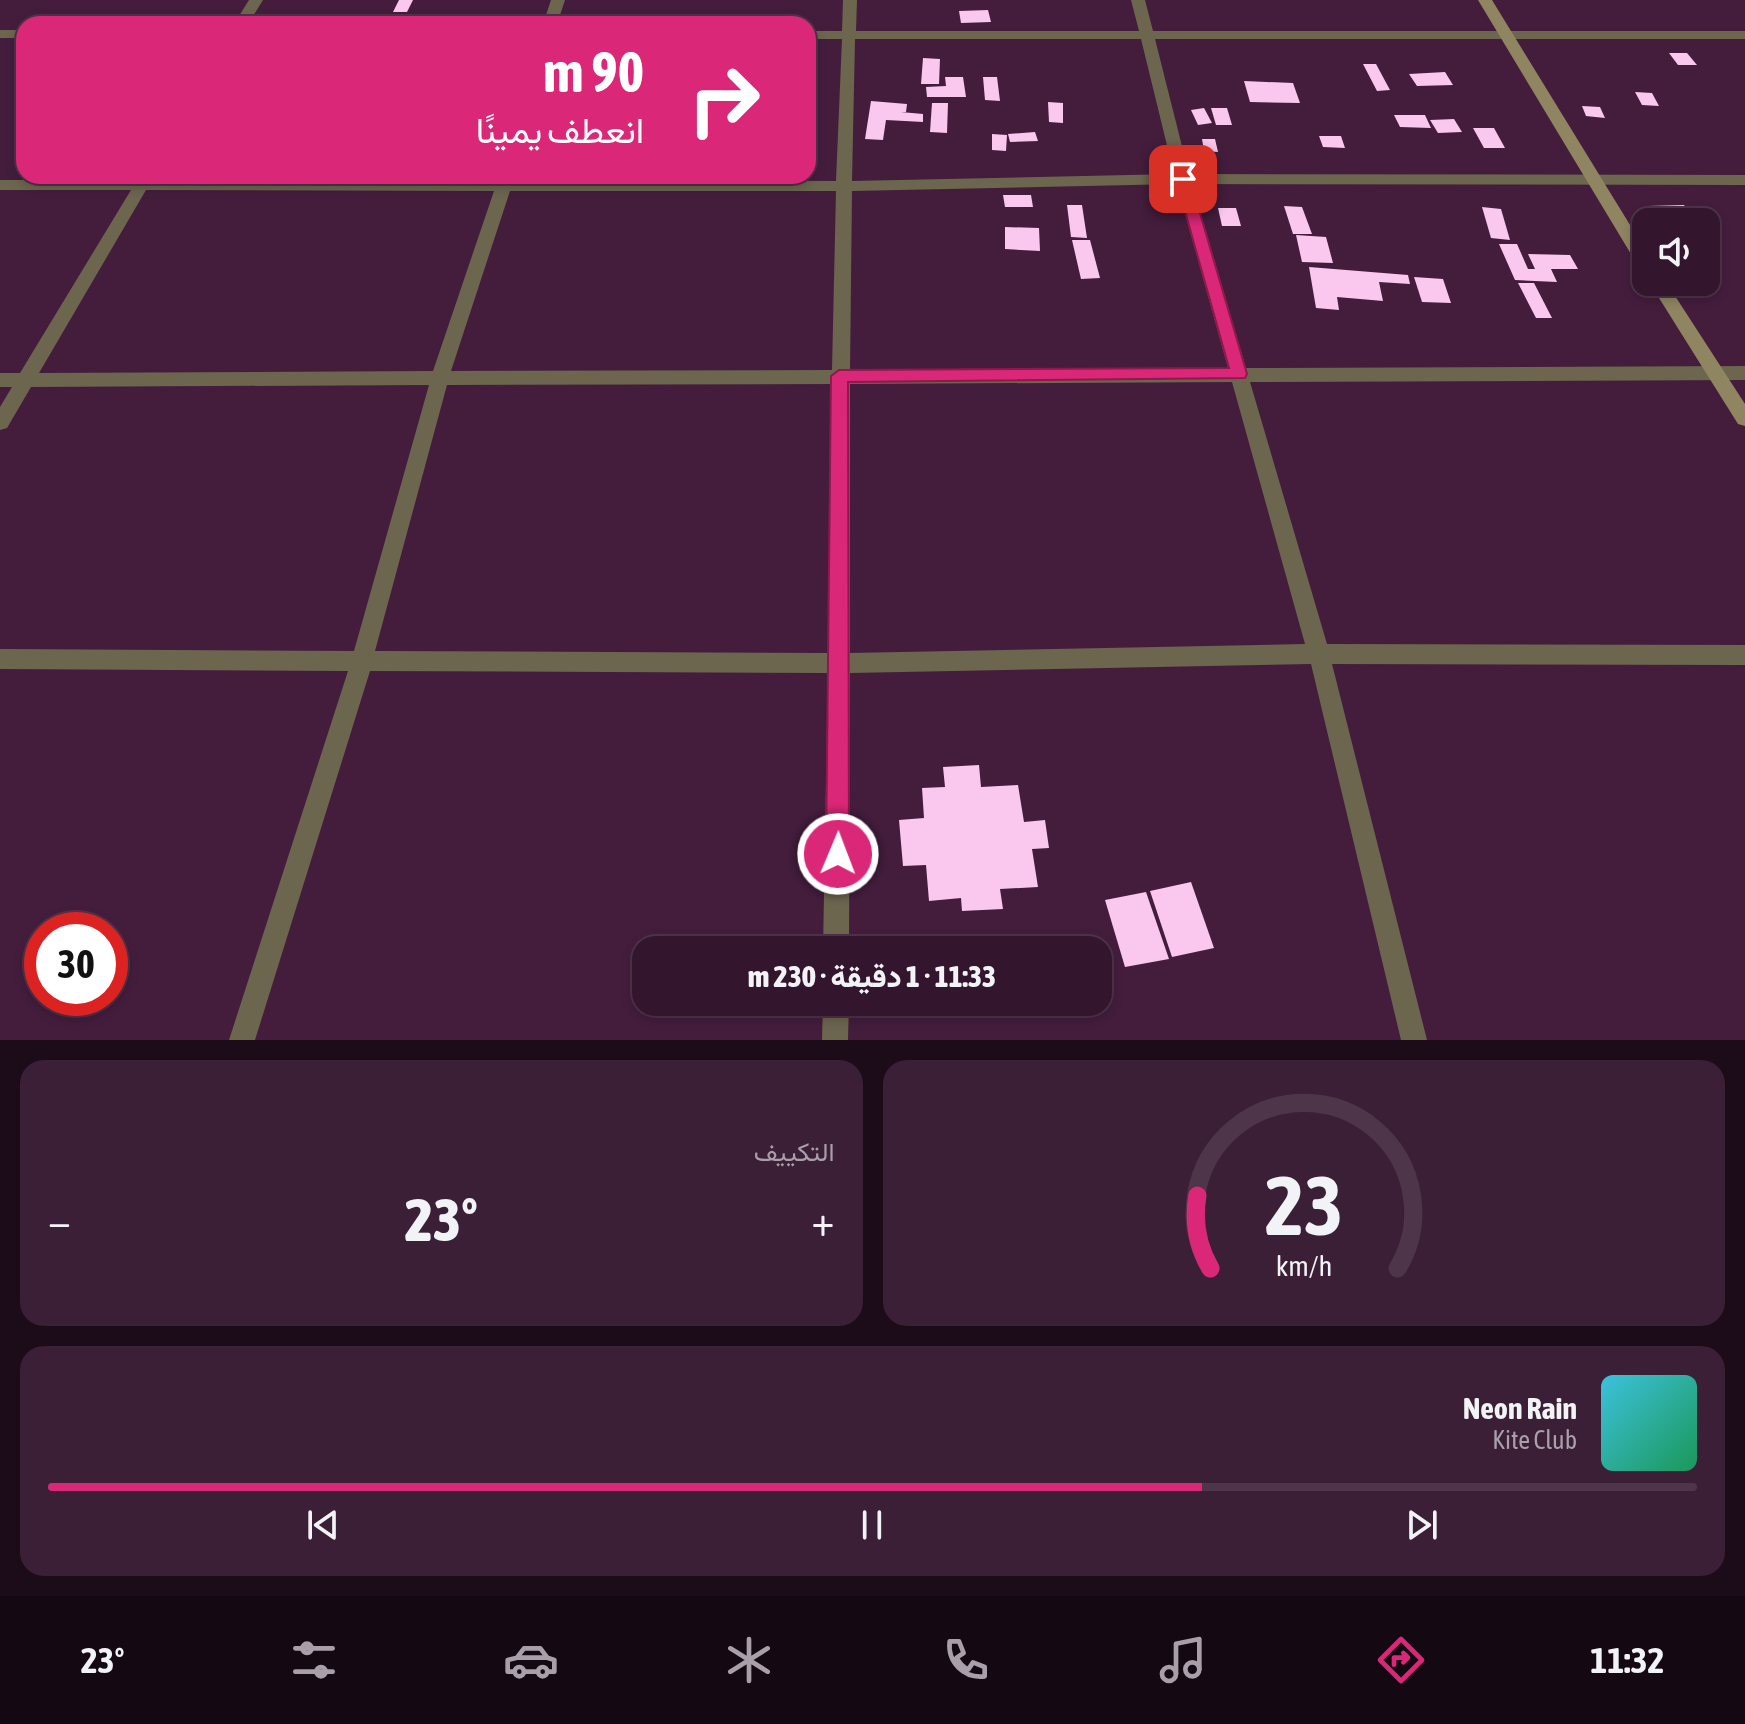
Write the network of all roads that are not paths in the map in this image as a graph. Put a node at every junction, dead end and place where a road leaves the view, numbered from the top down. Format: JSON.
{"nodes":[{"id":1,"x":850,"y":0,"type":"edge"},
{"id":2,"x":1138,"y":0,"type":"edge"},
{"id":3,"x":1485,"y":0,"type":"edge"},
{"id":4,"x":1147,"y":33,"type":"junction"},
{"id":5,"x":816,"y":35,"type":"edge"},
{"id":6,"x":849,"y":35,"type":"junction"},
{"id":7,"x":1506,"y":35,"type":"junction"},
{"id":8,"x":1745,"y":35,"type":"edge"},
{"id":9,"x":1183,"y":179,"type":"junction"},
{"id":10,"x":1592,"y":180,"type":"junction"},
{"id":11,"x":1745,"y":180,"type":"edge"},
{"id":12,"x":36,"y":184,"type":"edge"},
{"id":13,"x":142,"y":184,"type":"edge"},
{"id":14,"x":504,"y":184,"type":"edge"},
{"id":15,"x":732,"y":184,"type":"edge"},
{"id":16,"x":0,"y":185,"type":"edge"},
{"id":17,"x":846,"y":186,"type":"junction"},
{"id":18,"x":1632,"y":243,"type":"edge"},
{"id":19,"x":1666,"y":296,"type":"edge"},
{"id":20,"x":1715,"y":373,"type":"junction"},
{"id":21,"x":1745,"y":373,"type":"edge"},
{"id":22,"x":1239,"y":374,"type":"junction"},
{"id":23,"x":839,"y":376,"type":"junction"},
{"id":24,"x":440,"y":378,"type":"junction"},
{"id":25,"x":25,"y":379,"type":"junction"},
{"id":26,"x":0,"y":380,"type":"edge"},
{"id":27,"x":1745,"y":419,"type":"edge"},
{"id":28,"x":0,"y":423,"type":"edge"},
{"id":29,"x":1319,"y":654,"type":"junction"},
{"id":30,"x":1745,"y":655,"type":"edge"},
{"id":31,"x":0,"y":659,"type":"edge"},
{"id":32,"x":361,"y":663,"type":"junction"},
{"id":33,"x":840,"y":663,"type":"junction"},
{"id":34,"x":836,"y":936,"type":"edge"},
{"id":35,"x":836,"y":1016,"type":"edge"},
{"id":36,"x":242,"y":1040,"type":"edge"},
{"id":37,"x":835,"y":1040,"type":"edge"},
{"id":38,"x":1414,"y":1040,"type":"edge"}],
"edges":[{"from":1,"to":6,"type":"street"},
{"from":2,"to":4,"type":"street"},
{"from":3,"to":7,"type":"street"},
{"from":4,"to":6,"type":"street"},
{"from":4,"to":7,"type":"street"},
{"from":4,"to":9,"type":"street"},
{"from":5,"to":6,"type":"street"},
{"from":6,"to":17,"type":"street"},
{"from":7,"to":8,"type":"street"},
{"from":7,"to":10,"type":"street"},
{"from":9,"to":10,"type":"street"},
{"from":9,"to":17,"type":"street"},
{"from":9,"to":22,"type":"street"},
{"from":10,"to":11,"type":"street"},
{"from":10,"to":18,"type":"street"},
{"from":12,"to":16,"type":"street"},
{"from":13,"to":25,"type":"street"},
{"from":14,"to":24,"type":"street"},
{"from":15,"to":17,"type":"street"},
{"from":17,"to":23,"type":"street"},
{"from":19,"to":20,"type":"street"},
{"from":20,"to":21,"type":"street"},
{"from":20,"to":22,"type":"street"},
{"from":20,"to":27,"type":"street"},
{"from":22,"to":23,"type":"street"},
{"from":22,"to":29,"type":"street"},
{"from":23,"to":24,"type":"street"},
{"from":23,"to":33,"type":"street"},
{"from":24,"to":25,"type":"street"},
{"from":24,"to":32,"type":"street"},
{"from":25,"to":26,"type":"street"},
{"from":25,"to":28,"type":"street"},
{"from":29,"to":30,"type":"street"},
{"from":29,"to":33,"type":"street"},
{"from":29,"to":38,"type":"street"},
{"from":31,"to":32,"type":"street"},
{"from":32,"to":33,"type":"street"},
{"from":32,"to":36,"type":"street"},
{"from":33,"to":34,"type":"street"},
{"from":35,"to":37,"type":"street"}]}
